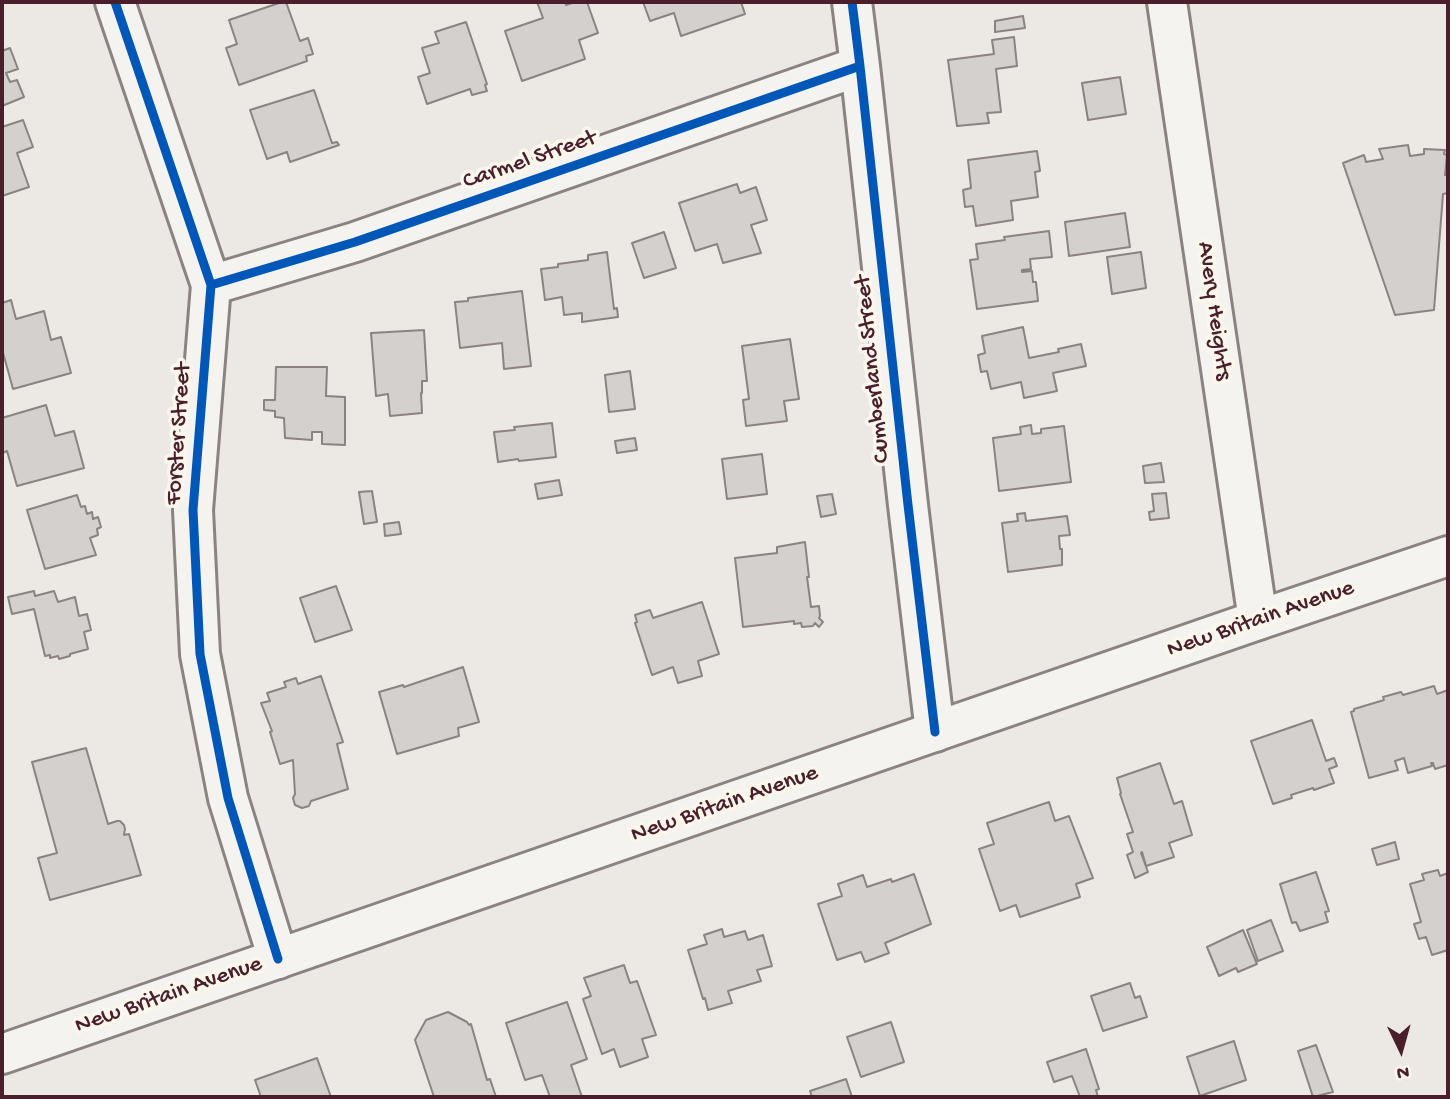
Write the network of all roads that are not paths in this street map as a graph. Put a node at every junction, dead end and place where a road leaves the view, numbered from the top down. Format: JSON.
{"nodes":[{"id":1,"x":115,"y":2,"type":"edge"},
{"id":2,"x":852,"y":2,"type":"edge"},
{"id":3,"x":1167,"y":2,"type":"edge"},
{"id":4,"x":860,"y":65,"type":"junction"},
{"id":5,"x":211,"y":285,"type":"junction"},
{"id":6,"x":1448,"y":556,"type":"edge"},
{"id":7,"x":1258,"y":620,"type":"junction"},
{"id":8,"x":935,"y":732,"type":"junction"},
{"id":9,"x":278,"y":959,"type":"junction"},
{"id":10,"x":2,"y":1054,"type":"edge"}],
"edges":[{"from":1,"to":5,"type":"street","name":"Forster Street"},
{"from":2,"to":4,"type":"street","name":"Cumberland Street"},
{"from":3,"to":7,"type":"street","name":"Avery Heights"},
{"from":4,"to":5,"type":"street","name":"Carmel Street"},
{"from":4,"to":8,"type":"street","name":"Cumberland Street"},
{"from":5,"to":9,"type":"street","name":"Forster Street"},
{"from":6,"to":7,"type":"street","name":"New Britain Avenue"},
{"from":7,"to":8,"type":"street","name":"New Britain Avenue"},
{"from":8,"to":9,"type":"street","name":"New Britain Avenue"},
{"from":9,"to":10,"type":"street","name":"New Britain Avenue"}]}
